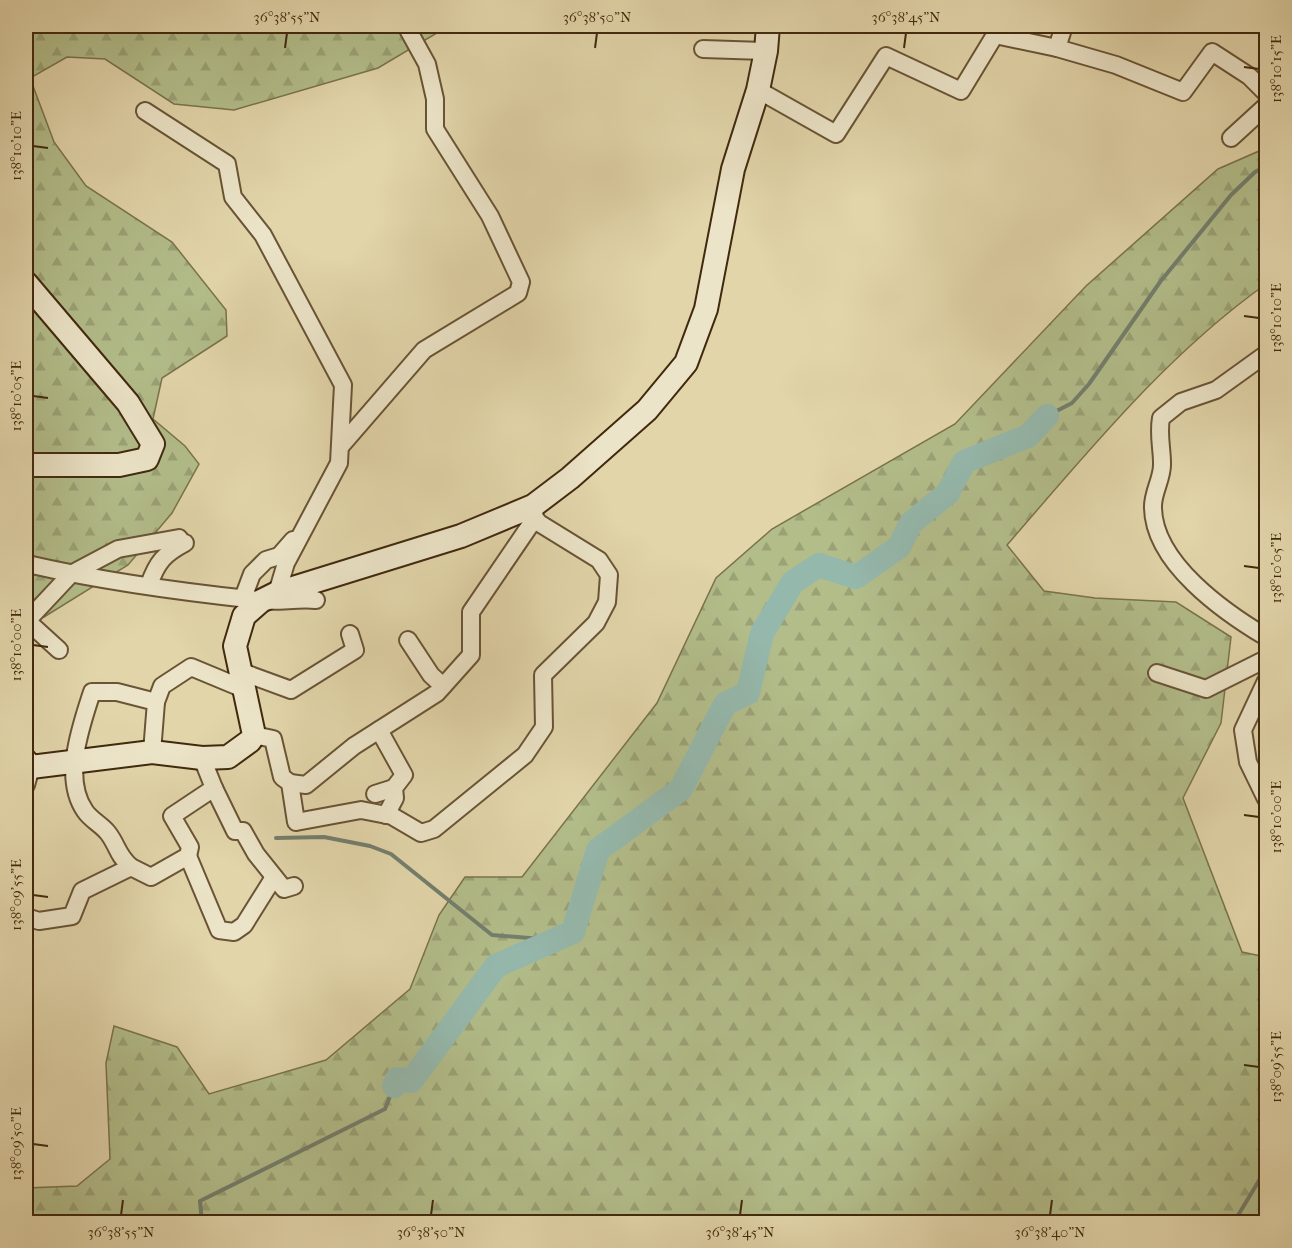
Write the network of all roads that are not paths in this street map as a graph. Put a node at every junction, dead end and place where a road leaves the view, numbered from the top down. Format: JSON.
{"nodes":[{"id":1,"x":406,"y":26,"type":"edge"},
{"id":2,"x":768,"y":26,"type":"edge"},
{"id":3,"x":1064,"y":26,"type":"edge"},
{"id":4,"x":1057,"y":48,"type":"junction"},
{"id":5,"x":703,"y":49,"type":"dead end"},
{"id":6,"x":766,"y":51,"type":"junction"},
{"id":7,"x":758,"y":90,"type":"junction"},
{"id":8,"x":1266,"y":93,"type":"edge"},
{"id":9,"x":1266,"y":106,"type":"edge"},
{"id":10,"x":145,"y":111,"type":"dead end"},
{"id":11,"x":1231,"y":138,"type":"dead end"},
{"id":12,"x":26,"y":283,"type":"edge"},
{"id":13,"x":1265,"y":358,"type":"edge"},
{"id":14,"x":340,"y":447,"type":"junction"},
{"id":15,"x":26,"y":465,"type":"edge"},
{"id":16,"x":534,"y":512,"type":"junction"},
{"id":17,"x":305,"y":526,"type":"junction"},
{"id":18,"x":32,"y":565,"type":"dead end"},
{"id":19,"x":71,"y":574,"type":"junction"},
{"id":20,"x":149,"y":585,"type":"junction"},
{"id":21,"x":260,"y":598,"type":"junction"},
{"id":22,"x":316,"y":600,"type":"dead end"},
{"id":23,"x":26,"y":621,"type":"edge"},
{"id":24,"x":350,"y":634,"type":"dead end"},
{"id":25,"x":1266,"y":637,"type":"edge"},
{"id":26,"x":408,"y":640,"type":"dead end"},
{"id":27,"x":59,"y":650,"type":"dead end"},
{"id":28,"x":1266,"y":659,"type":"edge"},
{"id":29,"x":1157,"y":674,"type":"dead end"},
{"id":30,"x":243,"y":681,"type":"junction"},
{"id":31,"x":1266,"y":681,"type":"edge"},
{"id":32,"x":443,"y":686,"type":"junction"},
{"id":33,"x":156,"y":702,"type":"junction"},
{"id":34,"x":379,"y":730,"type":"junction"},
{"id":35,"x":254,"y":735,"type":"junction"},
{"id":36,"x":152,"y":752,"type":"junction"},
{"id":37,"x":202,"y":758,"type":"junction"},
{"id":38,"x":75,"y":762,"type":"junction"},
{"id":39,"x":27,"y":771,"type":"edge"},
{"id":40,"x":290,"y":783,"type":"junction"},
{"id":41,"x":214,"y":788,"type":"junction"},
{"id":42,"x":394,"y":788,"type":"junction"},
{"id":43,"x":375,"y":794,"type":"dead end"},
{"id":44,"x":1266,"y":799,"type":"edge"},
{"id":45,"x":386,"y":815,"type":"junction"},
{"id":46,"x":188,"y":856,"type":"junction"},
{"id":47,"x":131,"y":867,"type":"junction"},
{"id":48,"x":274,"y":877,"type":"junction"},
{"id":49,"x":294,"y":886,"type":"dead end"},
{"id":50,"x":26,"y":917,"type":"edge"}],
"edges":[{"from":1,"to":14,"type":"street"},
{"from":2,"to":6,"type":"street"},
{"from":3,"to":4,"type":"street"},
{"from":4,"to":7,"type":"street"},
{"from":4,"to":8,"type":"street"},
{"from":5,"to":6,"type":"street"},
{"from":6,"to":7,"type":"street"},
{"from":7,"to":16,"type":"street"},
{"from":9,"to":11,"type":"street"},
{"from":10,"to":14,"type":"street"},
{"from":12,"to":15,"type":"street"},
{"from":13,"to":25,"type":"street"},
{"from":14,"to":17,"type":"street"},
{"from":16,"to":21,"type":"street"},
{"from":16,"to":32,"type":"street"},
{"from":16,"to":45,"type":"street"},
{"from":17,"to":21,"type":"street"},
{"from":17,"to":21,"type":"street"},
{"from":18,"to":19,"type":"street"},
{"from":19,"to":20,"type":"street"},
{"from":19,"to":20,"type":"street"},
{"from":19,"to":23,"type":"street"},
{"from":20,"to":21,"type":"street"},
{"from":21,"to":22,"type":"street"},
{"from":21,"to":30,"type":"street"},
{"from":23,"to":27,"type":"street"},
{"from":24,"to":30,"type":"street"},
{"from":26,"to":32,"type":"street"},
{"from":28,"to":29,"type":"street"},
{"from":30,"to":33,"type":"street"},
{"from":30,"to":35,"type":"street"},
{"from":31,"to":44,"type":"street"},
{"from":32,"to":34,"type":"street"},
{"from":33,"to":36,"type":"street"},
{"from":33,"to":38,"type":"street"},
{"from":34,"to":40,"type":"street"},
{"from":34,"to":42,"type":"street"},
{"from":35,"to":37,"type":"street"},
{"from":35,"to":40,"type":"street"},
{"from":36,"to":37,"type":"street"},
{"from":36,"to":38,"type":"street"},
{"from":37,"to":41,"type":"street"},
{"from":38,"to":39,"type":"street"},
{"from":38,"to":47,"type":"street"},
{"from":40,"to":45,"type":"street"},
{"from":41,"to":46,"type":"street"},
{"from":41,"to":48,"type":"street"},
{"from":42,"to":43,"type":"street"},
{"from":42,"to":45,"type":"street"},
{"from":46,"to":47,"type":"street"},
{"from":46,"to":48,"type":"street"},
{"from":47,"to":50,"type":"street"},
{"from":48,"to":49,"type":"street"}]}
